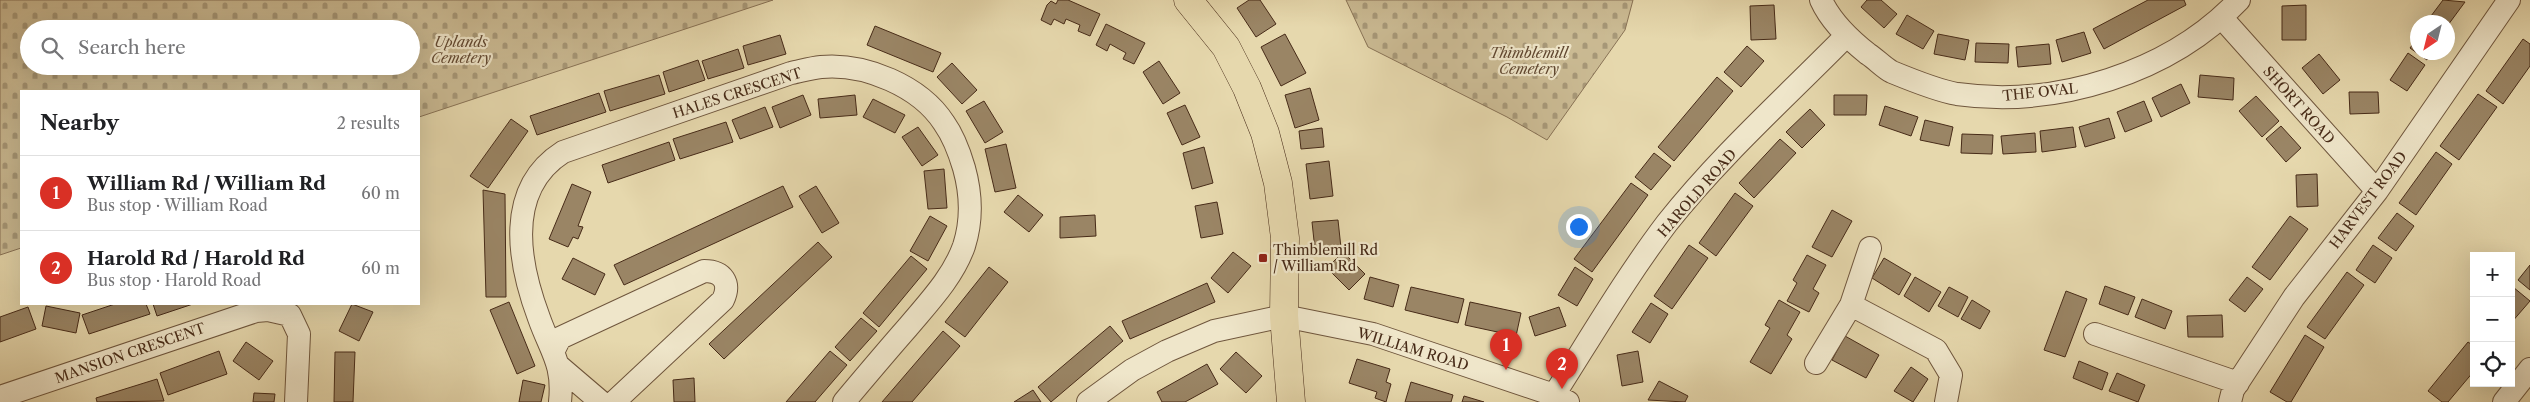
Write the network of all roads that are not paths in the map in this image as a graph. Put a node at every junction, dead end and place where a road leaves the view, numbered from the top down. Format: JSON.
{"nodes":[{"id":1,"x":1178,"y":0,"type":"edge"},
{"id":2,"x":1188,"y":0,"type":"edge"},
{"id":3,"x":1821,"y":0,"type":"edge"},
{"id":4,"x":2239,"y":0,"type":"edge"},
{"id":5,"x":2509,"y":0,"type":"edge"},
{"id":6,"x":2222,"y":18,"type":"junction"},
{"id":7,"x":1846,"y":36,"type":"junction"},
{"id":8,"x":2377,"y":191,"type":"junction"},
{"id":9,"x":1870,"y":248,"type":"dead end"},
{"id":10,"x":1851,"y":305,"type":"junction"},
{"id":11,"x":294,"y":309,"type":"edge"},
{"id":12,"x":1284,"y":316,"type":"junction"},
{"id":13,"x":2095,"y":334,"type":"dead end"},
{"id":14,"x":556,"y":359,"type":"junction"},
{"id":15,"x":1816,"y":363,"type":"dead end"},
{"id":16,"x":2530,"y":370,"type":"edge"},
{"id":17,"x":2234,"y":393,"type":"edge"},
{"id":18,"x":0,"y":397,"type":"edge"},
{"id":19,"x":1561,"y":398,"type":"edge"},
{"id":20,"x":296,"y":402,"type":"edge"},
{"id":21,"x":560,"y":402,"type":"edge"},
{"id":22,"x":575,"y":402,"type":"edge"},
{"id":23,"x":602,"y":402,"type":"edge"},
{"id":24,"x":614,"y":402,"type":"edge"},
{"id":25,"x":844,"y":402,"type":"edge"},
{"id":26,"x":1088,"y":402,"type":"edge"},
{"id":27,"x":1291,"y":402,"type":"edge"},
{"id":28,"x":1946,"y":402,"type":"edge"},
{"id":29,"x":2504,"y":402,"type":"edge"}],
"edges":[{"from":1,"to":12,"type":"main road"},
{"from":2,"to":12,"type":"main road"},
{"from":3,"to":7,"type":"street","name":"THE OVAL"},
{"from":4,"to":6,"type":"street","name":"THE OVAL"},
{"from":5,"to":8,"type":"street","name":"HARVEST ROAD"},
{"from":6,"to":7,"type":"street","name":"THE OVAL"},
{"from":6,"to":8,"type":"street","name":"SHORT ROAD"},
{"from":7,"to":19,"type":"street","name":"HAROLD ROAD"},
{"from":8,"to":17,"type":"street","name":"HARVEST ROAD"},
{"from":9,"to":10,"type":"street"},
{"from":10,"to":15,"type":"street"},
{"from":10,"to":28,"type":"street"},
{"from":11,"to":18,"type":"street","name":"MANSION CRESCENT"},
{"from":11,"to":20,"type":"street","name":"MANSION CRESCENT"},
{"from":12,"to":19,"type":"street","name":"WILLIAM ROAD"},
{"from":12,"to":26,"type":"street"},
{"from":12,"to":27,"type":"main road"},
{"from":13,"to":17,"type":"street"},
{"from":14,"to":21,"type":"street","name":"HALES CRESCENT"},
{"from":14,"to":23,"type":"street"},
{"from":14,"to":24,"type":"street"},
{"from":14,"to":25,"type":"street","name":"HALES CRESCENT"},
{"from":16,"to":29,"type":"street"},
{"from":22,"to":23,"type":"street"}]}
